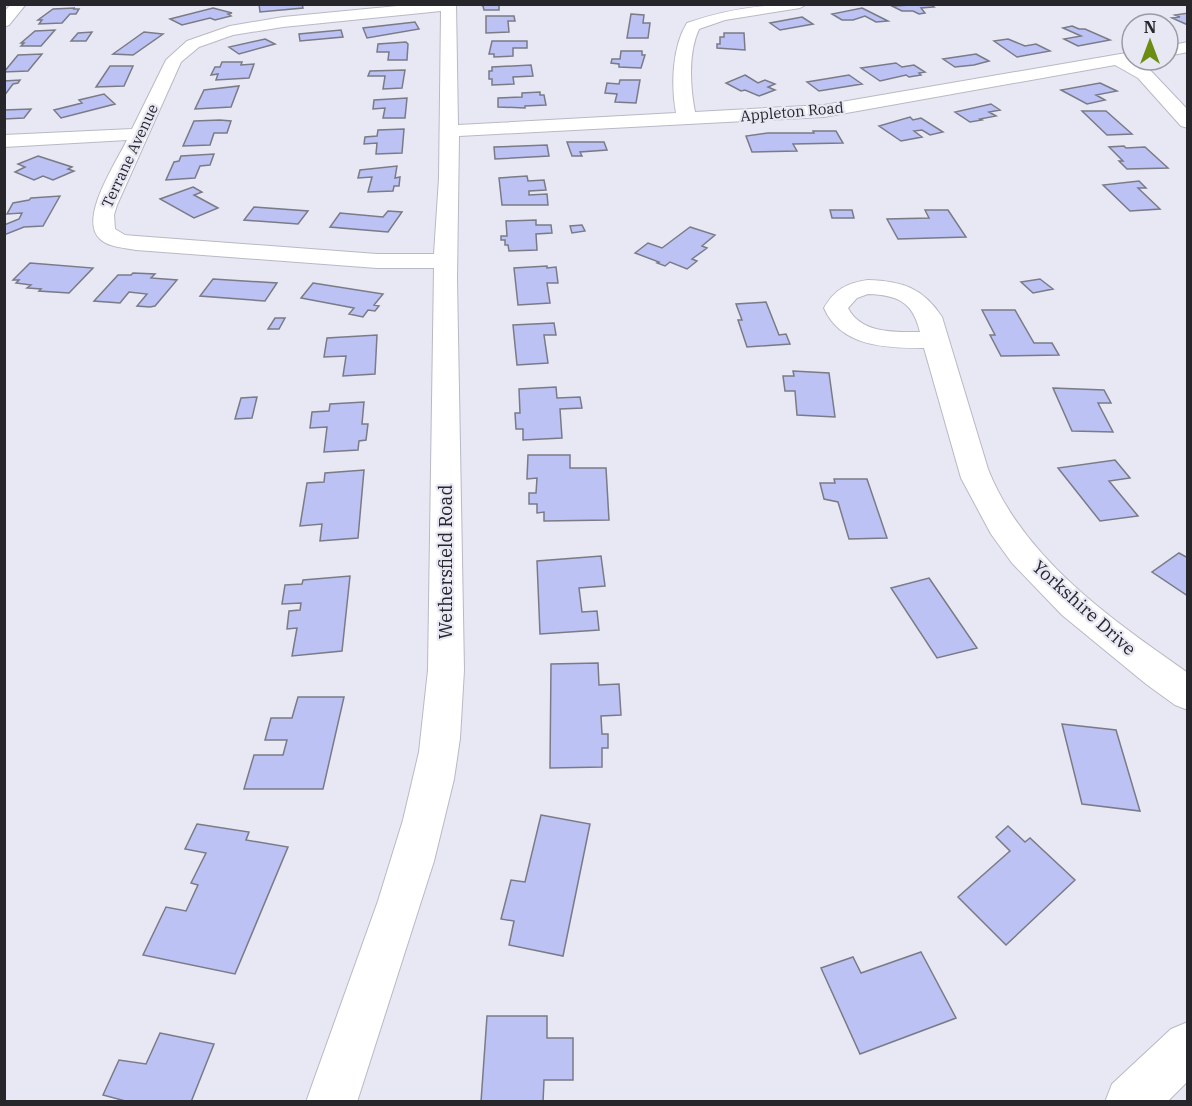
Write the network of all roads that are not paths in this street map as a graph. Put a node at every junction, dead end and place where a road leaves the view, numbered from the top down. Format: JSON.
{"nodes":[{"id":1,"x":19,"y":4,"type":"edge"},
{"id":2,"x":800,"y":4,"type":"edge"},
{"id":3,"x":449,"y":5,"type":"edge"},
{"id":4,"x":4,"y":22,"type":"edge"},
{"id":5,"x":1120,"y":59,"type":"edge"},
{"id":6,"x":1142,"y":72,"type":"edge"},
{"id":7,"x":687,"y":119,"type":"junction"},
{"id":8,"x":1188,"y":122,"type":"edge"},
{"id":9,"x":449,"y":131,"type":"junction"},
{"id":10,"x":140,"y":134,"type":"junction"},
{"id":11,"x":4,"y":141,"type":"edge"},
{"id":12,"x":446,"y":261,"type":"junction"},
{"id":13,"x":934,"y":340,"type":"dead end"},
{"id":14,"x":1188,"y":694,"type":"edge"},
{"id":15,"x":1188,"y":1046,"type":"edge"},
{"id":16,"x":331,"y":1101,"type":"edge"},
{"id":17,"x":1130,"y":1101,"type":"edge"}],
"edges":[{"from":1,"to":4,"type":"street"},
{"from":2,"to":7,"type":"street"},
{"from":3,"to":9,"type":"street","name":"Wethersfield Road"},
{"from":3,"to":10,"type":"street","name":"Terrane Avenue"},
{"from":5,"to":7,"type":"street","name":"Appleton Road"},
{"from":6,"to":8,"type":"street"},
{"from":7,"to":9,"type":"street","name":"Appleton Road"},
{"from":9,"to":12,"type":"street","name":"Wethersfield Road"},
{"from":10,"to":11,"type":"street"},
{"from":10,"to":12,"type":"street","name":"Terrane Avenue"},
{"from":12,"to":16,"type":"street","name":"Wethersfield Road"},
{"from":13,"to":14,"type":"street","name":"Yorkshire Drive"},
{"from":15,"to":17,"type":"street"}]}
